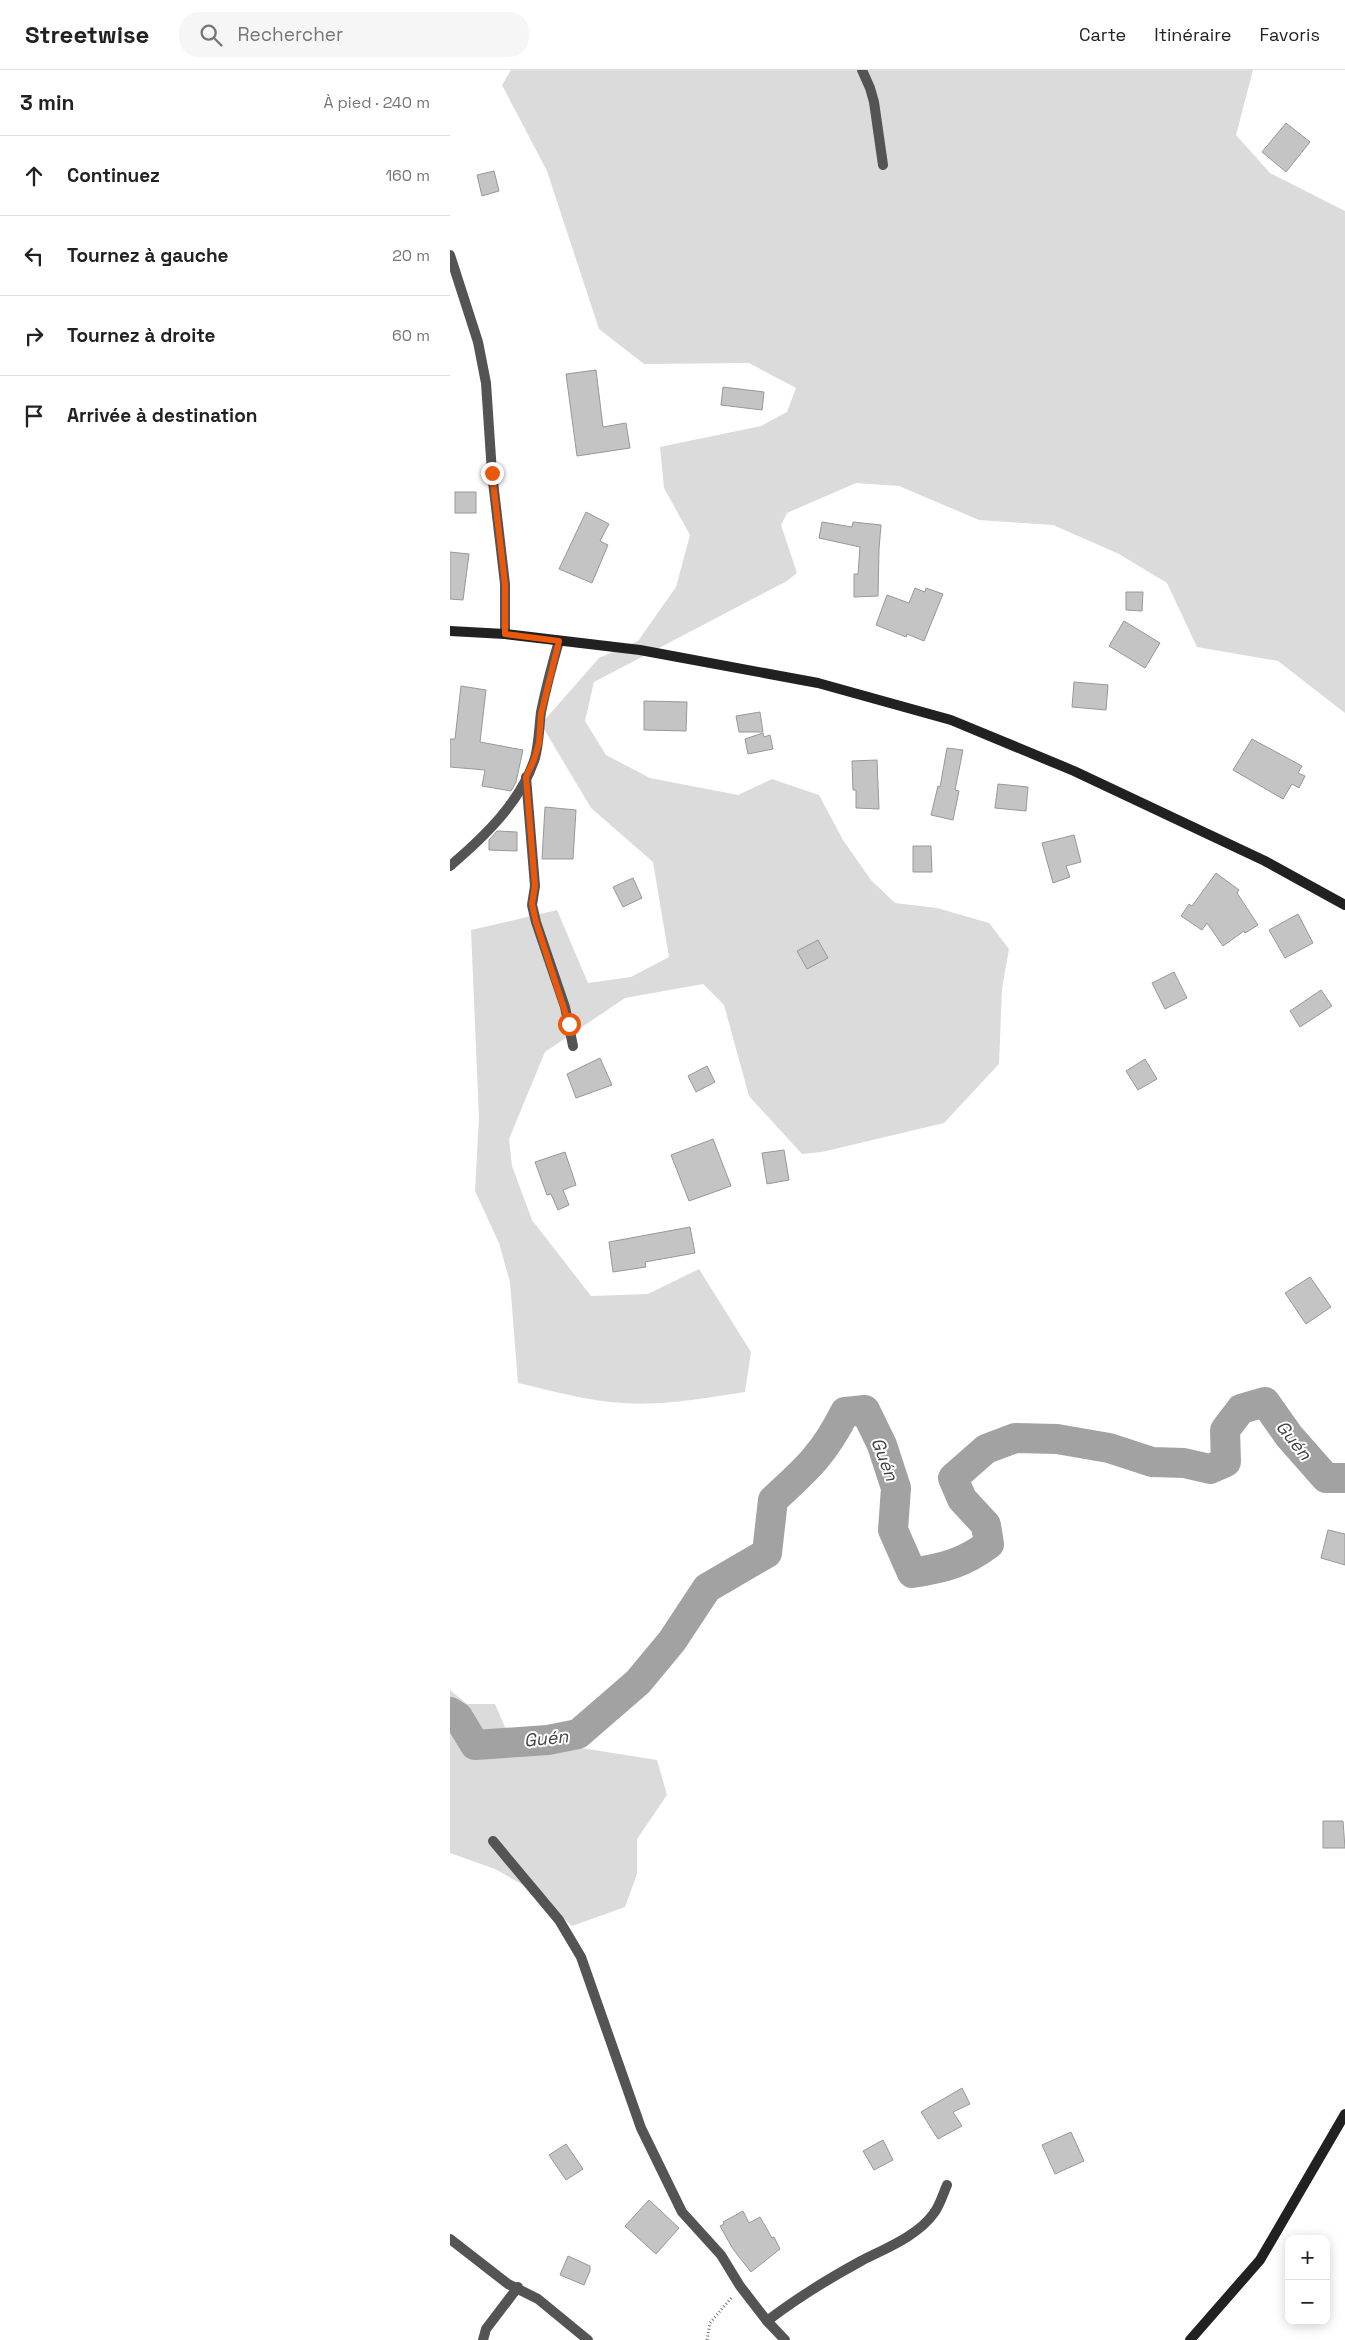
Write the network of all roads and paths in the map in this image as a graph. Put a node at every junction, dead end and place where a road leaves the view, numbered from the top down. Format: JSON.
{"nodes":[{"id":1,"x":862,"y":70,"type":"edge"},
{"id":2,"x":883,"y":165,"type":"dead end"},
{"id":3,"x":450,"y":255,"type":"edge"},
{"id":4,"x":450,"y":631,"type":"edge"},
{"id":5,"x":505,"y":634,"type":"junction"},
{"id":6,"x":559,"y":641,"type":"junction"},
{"id":7,"x":526,"y":777,"type":"junction"},
{"id":8,"x":450,"y":866,"type":"edge"},
{"id":9,"x":1345,"y":905,"type":"edge"},
{"id":10,"x":573,"y":1046,"type":"dead end"},
{"id":11,"x":493,"y":1841,"type":"dead end"},
{"id":12,"x":1345,"y":2114,"type":"edge"},
{"id":13,"x":947,"y":2185,"type":"dead end"},
{"id":14,"x":450,"y":2239,"type":"edge"},
{"id":15,"x":740,"y":2286,"type":"junction"},
{"id":16,"x":518,"y":2287,"type":"junction"},
{"id":17,"x":767,"y":2321,"type":"junction"},
{"id":18,"x":483,"y":2340,"type":"edge"},
{"id":19,"x":588,"y":2340,"type":"edge"},
{"id":20,"x":706,"y":2340,"type":"edge"},
{"id":21,"x":785,"y":2340,"type":"edge"},
{"id":22,"x":1190,"y":2340,"type":"edge"}],
"edges":[{"from":1,"to":2,"type":"street"},
{"from":3,"to":5,"type":"street"},
{"from":4,"to":5,"type":"main road"},
{"from":5,"to":6,"type":"main road"},
{"from":6,"to":7,"type":"street"},
{"from":6,"to":9,"type":"main road"},
{"from":7,"to":8,"type":"street"},
{"from":7,"to":10,"type":"street"},
{"from":11,"to":15,"type":"street"},
{"from":12,"to":22,"type":"main road"},
{"from":13,"to":17,"type":"street"},
{"from":14,"to":16,"type":"street"},
{"from":15,"to":17,"type":"street"},
{"from":15,"to":20,"type":"path"},
{"from":16,"to":18,"type":"street"},
{"from":16,"to":19,"type":"street"},
{"from":17,"to":21,"type":"street"}]}
